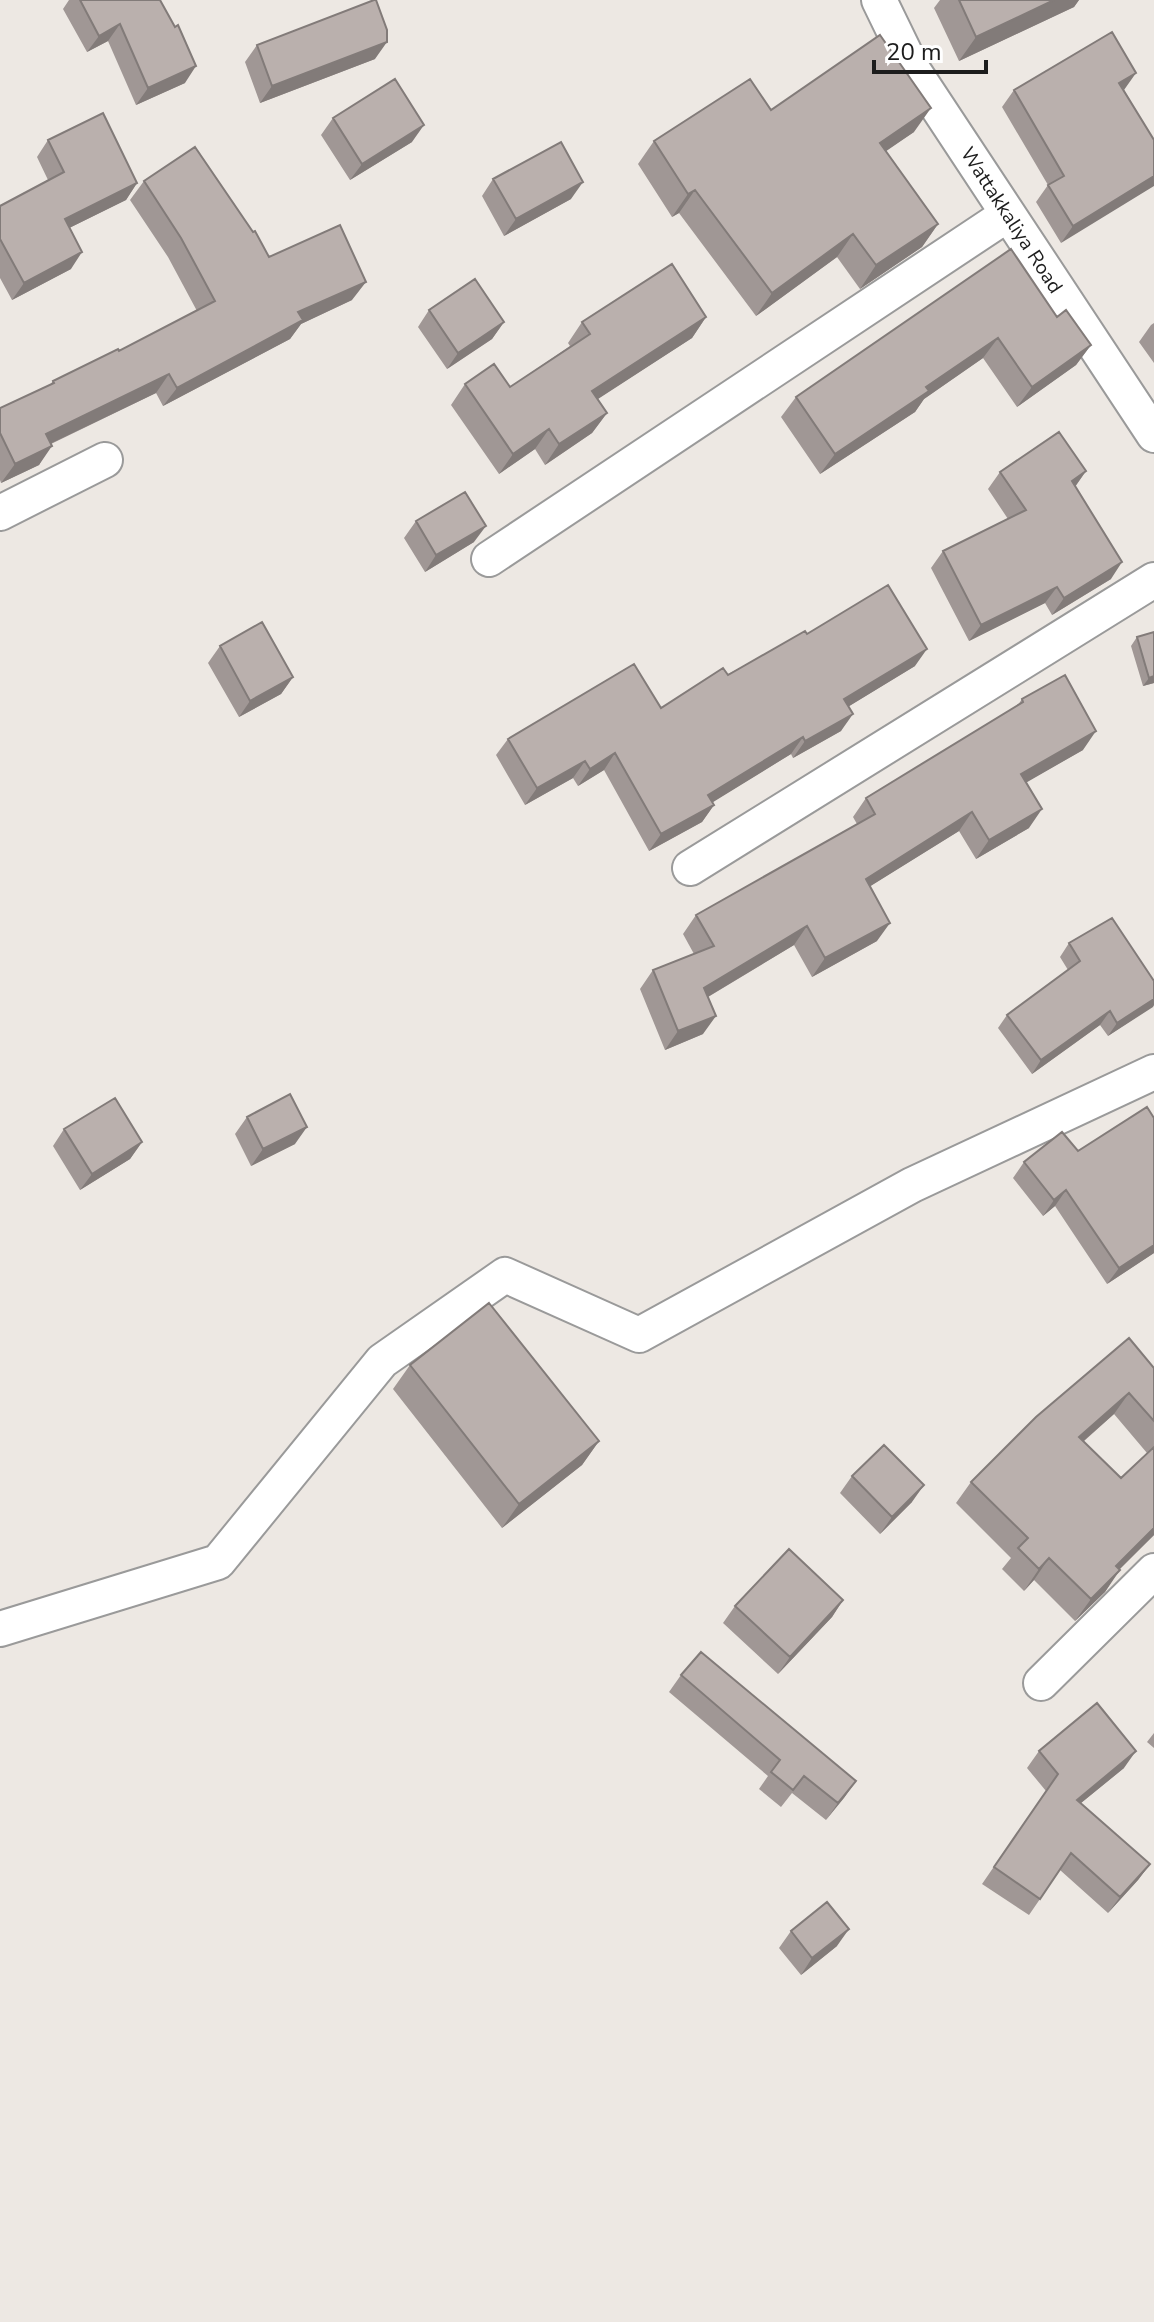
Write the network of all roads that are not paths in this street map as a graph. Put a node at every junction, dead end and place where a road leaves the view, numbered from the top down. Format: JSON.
{"nodes":[{"id":1,"x":879,"y":0,"type":"edge"},
{"id":2,"x":1008,"y":214,"type":"junction"},
{"id":3,"x":1154,"y":435,"type":"edge"},
{"id":4,"x":105,"y":460,"type":"dead end"},
{"id":5,"x":0,"y":513,"type":"edge"},
{"id":6,"x":489,"y":559,"type":"dead end"},
{"id":7,"x":1154,"y":580,"type":"edge"},
{"id":8,"x":690,"y":868,"type":"dead end"},
{"id":9,"x":1154,"y":1072,"type":"edge"},
{"id":10,"x":1154,"y":1571,"type":"edge"},
{"id":11,"x":0,"y":1629,"type":"edge"},
{"id":12,"x":1041,"y":1683,"type":"dead end"}],
"edges":[{"from":1,"to":2,"type":"street","name":"Wattakkaliya Road"},
{"from":2,"to":3,"type":"street","name":"Wattakkaliya Road"},
{"from":2,"to":6,"type":"street"},
{"from":4,"to":5,"type":"street"},
{"from":7,"to":8,"type":"street"},
{"from":9,"to":11,"type":"street"},
{"from":10,"to":12,"type":"street"}]}
